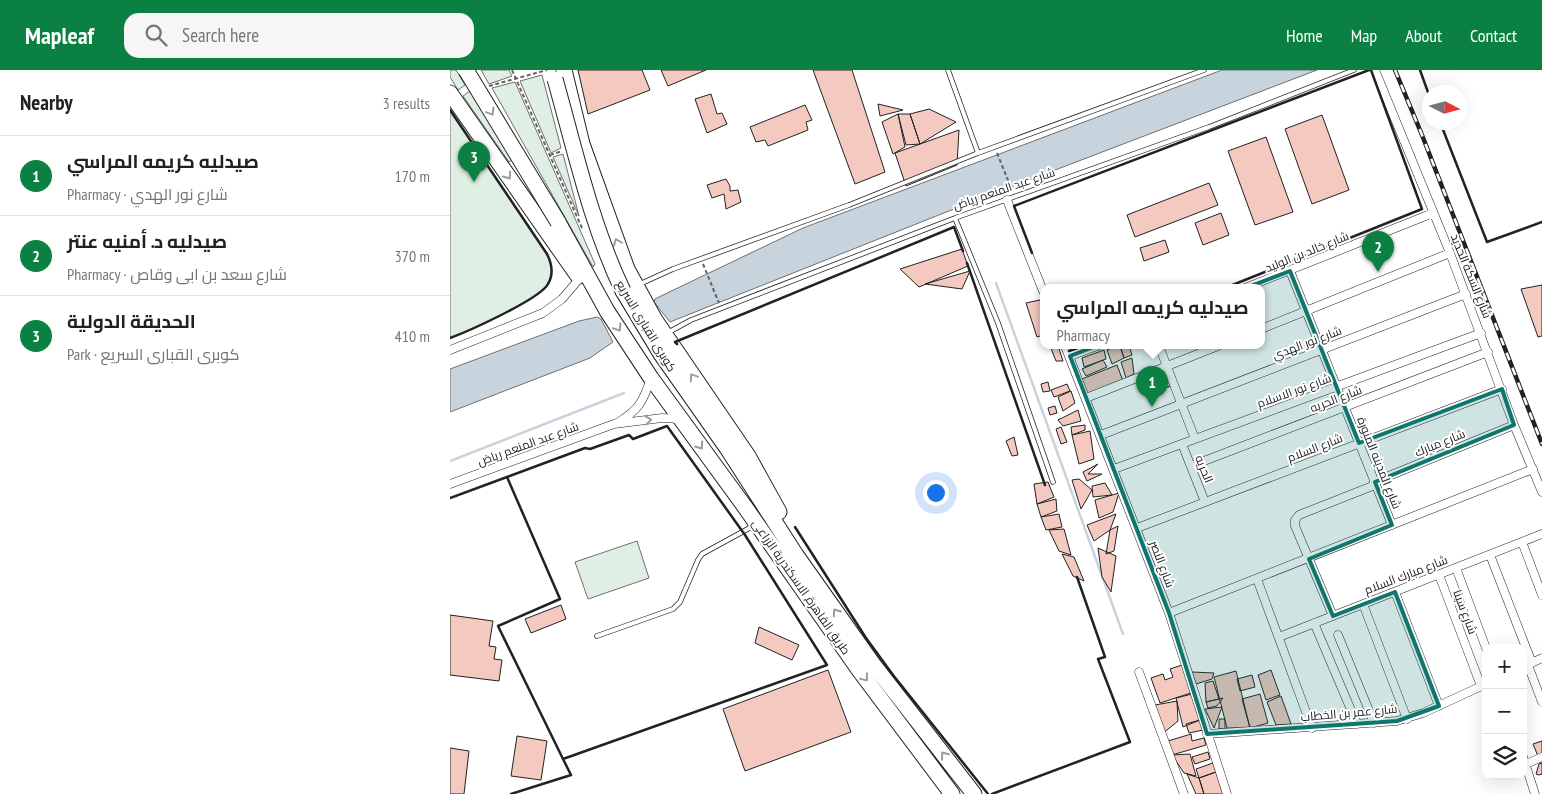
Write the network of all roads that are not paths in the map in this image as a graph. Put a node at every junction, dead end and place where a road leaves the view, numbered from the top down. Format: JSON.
{"nodes":[{"id":1,"x":466,"y":70,"type":"edge"},
{"id":2,"x":552,"y":70,"type":"edge"},
{"id":3,"x":564,"y":70,"type":"edge"},
{"id":4,"x":948,"y":70,"type":"edge"},
{"id":5,"x":1204,"y":70,"type":"edge"},
{"id":6,"x":1354,"y":70,"type":"edge"},
{"id":7,"x":1375,"y":70,"type":"edge"},
{"id":8,"x":450,"y":93,"type":"edge"},
{"id":9,"x":978,"y":153,"type":"junction"},
{"id":10,"x":1006,"y":200,"type":"junction"},
{"id":11,"x":1433,"y":213,"type":"junction"},
{"id":12,"x":955,"y":218,"type":"junction"},
{"id":13,"x":1450,"y":253,"type":"junction"},
{"id":14,"x":1290,"y":271,"type":"junction"},
{"id":15,"x":580,"y":278,"type":"junction"},
{"id":16,"x":1040,"y":284,"type":"edge"},
{"id":17,"x":1256,"y":284,"type":"edge"},
{"id":18,"x":630,"y":289,"type":"junction"},
{"id":19,"x":1466,"y":294,"type":"junction"},
{"id":20,"x":607,"y":311,"type":"junction"},
{"id":21,"x":1306,"y":311,"type":"junction"},
{"id":22,"x":1265,"y":327,"type":"edge"},
{"id":23,"x":1481,"y":333,"type":"junction"},
{"id":24,"x":665,"y":335,"type":"junction"},
{"id":25,"x":1067,"y":349,"type":"edge"},
{"id":26,"x":1089,"y":349,"type":"edge"},
{"id":27,"x":1159,"y":349,"type":"edge"},
{"id":28,"x":1210,"y":349,"type":"edge"},
{"id":29,"x":450,"y":350,"type":"edge"},
{"id":30,"x":1322,"y":350,"type":"junction"},
{"id":31,"x":1488,"y":352,"type":"junction"},
{"id":32,"x":1070,"y":356,"type":"junction"},
{"id":33,"x":1166,"y":366,"type":"junction"},
{"id":34,"x":651,"y":378,"type":"junction"},
{"id":35,"x":1336,"y":387,"type":"junction"},
{"id":36,"x":1502,"y":389,"type":"junction"},
{"id":37,"x":1086,"y":398,"type":"junction"},
{"id":38,"x":1181,"y":404,"type":"junction"},
{"id":39,"x":1345,"y":407,"type":"junction"},
{"id":40,"x":681,"y":419,"type":"junction"},
{"id":41,"x":614,"y":424,"type":"junction"},
{"id":42,"x":1514,"y":425,"type":"junction"},
{"id":43,"x":1101,"y":435,"type":"junction"},
{"id":44,"x":1195,"y":439,"type":"junction"},
{"id":45,"x":1359,"y":443,"type":"junction"},
{"id":46,"x":1182,"y":444,"type":"junction"},
{"id":47,"x":1191,"y":466,"type":"junction"},
{"id":48,"x":1533,"y":469,"type":"junction"},
{"id":49,"x":1114,"y":470,"type":"junction"},
{"id":50,"x":1053,"y":482,"type":"dead end"},
{"id":51,"x":1375,"y":483,"type":"junction"},
{"id":52,"x":450,"y":484,"type":"edge"},
{"id":53,"x":1542,"y":492,"type":"edge"},
{"id":54,"x":1205,"y":502,"type":"junction"},
{"id":55,"x":757,"y":524,"type":"junction"},
{"id":56,"x":1392,"y":525,"type":"junction"},
{"id":57,"x":1137,"y":528,"type":"junction"},
{"id":58,"x":1542,"y":534,"type":"edge"},
{"id":59,"x":1522,"y":542,"type":"junction"},
{"id":60,"x":796,"y":555,"type":"junction"},
{"id":61,"x":1490,"y":555,"type":"junction"},
{"id":62,"x":1309,"y":559,"type":"junction"},
{"id":63,"x":1456,"y":568,"type":"junction"},
{"id":64,"x":1439,"y":574,"type":"junction"},
{"id":65,"x":1257,"y":579,"type":"junction"},
{"id":66,"x":1395,"y":592,"type":"junction"},
{"id":67,"x":1542,"y":595,"type":"edge"},
{"id":68,"x":1363,"y":604,"type":"junction"},
{"id":69,"x":1169,"y":613,"type":"junction"},
{"id":70,"x":1333,"y":616,"type":"junction"},
{"id":71,"x":1314,"y":623,"type":"junction"},
{"id":72,"x":1338,"y":635,"type":"dead end"},
{"id":73,"x":597,"y":636,"type":"dead end"},
{"id":74,"x":1279,"y":637,"type":"junction"},
{"id":75,"x":1484,"y":644,"type":"edge"},
{"id":76,"x":1542,"y":658,"type":"edge"},
{"id":77,"x":1528,"y":665,"type":"edge"},
{"id":78,"x":1139,"y":672,"type":"dead end"},
{"id":79,"x":1482,"y":680,"type":"edge"},
{"id":80,"x":1482,"y":686,"type":"edge"},
{"id":81,"x":1542,"y":702,"type":"edge"},
{"id":82,"x":1439,"y":706,"type":"junction"},
{"id":83,"x":1407,"y":719,"type":"junction"},
{"id":84,"x":1357,"y":724,"type":"junction"},
{"id":85,"x":1374,"y":724,"type":"junction"},
{"id":86,"x":1312,"y":728,"type":"junction"},
{"id":87,"x":1208,"y":734,"type":"junction"},
{"id":88,"x":1542,"y":757,"type":"edge"},
{"id":89,"x":1527,"y":760,"type":"edge"},
{"id":90,"x":1527,"y":767,"type":"edge"},
{"id":91,"x":1537,"y":791,"type":"edge"},
{"id":92,"x":952,"y":794,"type":"edge"},
{"id":93,"x":974,"y":794,"type":"edge"},
{"id":94,"x":1184,"y":794,"type":"edge"},
{"id":95,"x":1227,"y":794,"type":"edge"}],
"edges":[{"from":1,"to":20,"type":"highway","name":"كوبرى القبارى السريع","one_way":true,"bridge":true},
{"from":2,"to":18,"type":"highway","name":"كوبرى القبارى السريع","bridge":true},
{"from":18,"to":3,"type":"highway","one_way":true},
{"from":4,"to":9,"type":"lane"},
{"from":5,"to":9,"type":"lane"},
{"from":6,"to":10,"type":"lane","name":"شارع عبد المنعم رياض"},
{"from":7,"to":11,"type":"street","name":"شارع السكة الحديد"},
{"from":8,"to":15,"type":"highway","one_way":true},
{"from":9,"to":18,"type":"lane"},
{"from":10,"to":12,"type":"lane","name":"شارع عبد المنعم رياض"},
{"from":10,"to":16,"type":"street"},
{"from":11,"to":13,"type":"street","name":"شارع السكة الحديد"},
{"from":11,"to":14,"type":"street","name":"شارع خالد بن الوليد"},
{"from":12,"to":24,"type":"lane","name":"شارع عبد المنعم رياض"},
{"from":12,"to":50,"type":"lane"},
{"from":13,"to":19,"type":"street","name":"شارع السكة الحديد"},
{"from":13,"to":21,"type":"street"},
{"from":14,"to":17,"type":"street","name":"شارع خالد بن الوليد"},
{"from":14,"to":21,"type":"street","name":"شارع المدينه المنورة"},
{"from":15,"to":20,"type":"highway"},
{"from":15,"to":29,"type":"street"},
{"from":18,"to":24,"type":"highway"},
{"from":18,"to":60,"type":"highway","name":"كوبرى القبارى السريع"},
{"from":19,"to":23,"type":"street","name":"شارع السكة الحديد"},
{"from":19,"to":30,"type":"street","name":"شارع نور الهدي"},
{"from":20,"to":34,"type":"highway","name":"كوبرى القبارى السريع","one_way":true},
{"from":21,"to":22,"type":"street"},
{"from":21,"to":30,"type":"street","name":"شارع المدينه المنورة"},
{"from":23,"to":31,"type":"street","name":"شارع السكة الحديد"},
{"from":23,"to":35,"type":"street","name":"شارع نور الاسلام"},
{"from":60,"to":24,"type":"highway","one_way":true},
{"from":25,"to":32,"type":"street","name":"شارع النصر"},
{"from":26,"to":32,"type":"street"},
{"from":27,"to":33,"type":"street"},
{"from":28,"to":33,"type":"street"},
{"from":30,"to":35,"type":"street","name":"شارع المدينه المنورة"},
{"from":30,"to":38,"type":"street","name":"شارع نور الهدي"},
{"from":31,"to":36,"type":"street","name":"شارع السكة الحديد"},
{"from":31,"to":39,"type":"street","name":"شارع الحريه"},
{"from":32,"to":37,"type":"street","name":"شارع النصر"},
{"from":33,"to":37,"type":"street"},
{"from":33,"to":38,"type":"street"},
{"from":34,"to":40,"type":"highway","name":"طريق القاهرة, الاسكندرية الزراعى"},
{"from":34,"to":41,"type":"street","name":"شارع عبد المنعم رياض"},
{"from":35,"to":39,"type":"street","name":"شارع المدينه المنورة"},
{"from":35,"to":44,"type":"street","name":"شارع نور الاسلام"},
{"from":36,"to":42,"type":"street","name":"شارع السكة الحديد"},
{"from":36,"to":45,"type":"street","name":"شارع السلام"},
{"from":37,"to":43,"type":"street","name":"شارع النصر"},
{"from":38,"to":43,"type":"street","name":"شارع نور الهدي"},
{"from":38,"to":44,"type":"street"},
{"from":39,"to":45,"type":"street","name":"شارع المدينه المنورة"},
{"from":39,"to":47,"type":"street","name":"شارع الحريه"},
{"from":41,"to":40,"type":"street","name":"شارع عبد المنعم رياض","one_way":true},
{"from":40,"to":55,"type":"highway","name":"طريق القاهرة, الاسكندرية الزراعى","one_way":true},
{"from":41,"to":52,"type":"street","name":"شارع عبد المنعم رياض"},
{"from":42,"to":48,"type":"street","name":"شارع السكة الحديد"},
{"from":42,"to":51,"type":"street","name":"شارع مبارك"},
{"from":43,"to":49,"type":"street","name":"شارع النصر"},
{"from":44,"to":46,"type":"street","name":"شارع نور الاسلام"},
{"from":45,"to":51,"type":"street","name":"شارع المدينه المنورة"},
{"from":45,"to":54,"type":"street","name":"شارع السلام"},
{"from":46,"to":47,"type":"street","name":"الحريه"},
{"from":46,"to":49,"type":"street","name":"شارع نور الاسلام"},
{"from":47,"to":54,"type":"street","name":"الحريه"},
{"from":48,"to":53,"type":"street","name":"شارع السكة الحديد"},
{"from":48,"to":56,"type":"street"},
{"from":49,"to":57,"type":"street","name":"شارع النصر"},
{"from":51,"to":56,"type":"street","name":"شارع المدينه المنورة"},
{"from":51,"to":62,"type":"street","name":"شارع مبارك"},
{"from":54,"to":57,"type":"street","name":"شارع السلام"},
{"from":55,"to":73,"type":"lane"},
{"from":55,"to":92,"type":"highway","name":"طريق القاهرة, الاسكندرية الزراعى","one_way":true},
{"from":56,"to":62,"type":"street"},
{"from":57,"to":69,"type":"street","name":"شارع النصر"},
{"from":58,"to":59,"type":"street","name":"شارع مبارك السلام"},
{"from":59,"to":61,"type":"street","name":"شارع مبارك السلام"},
{"from":59,"to":67,"type":"street"},
{"from":93,"to":60,"type":"highway","name":"طريق القاهرة, الاسكندرية الزراعى","one_way":true},
{"from":61,"to":63,"type":"street","name":"شارع مبارك السلام"},
{"from":61,"to":77,"type":"street"},
{"from":62,"to":65,"type":"street"},
{"from":62,"to":70,"type":"street"},
{"from":63,"to":64,"type":"street","name":"شارع مبارك السلام"},
{"from":63,"to":75,"type":"street"},
{"from":64,"to":66,"type":"street","name":"شارع مبارك السلام"},
{"from":64,"to":79,"type":"street","name":"شارع سينا"},
{"from":65,"to":69,"type":"street"},
{"from":65,"to":74,"type":"street"},
{"from":66,"to":68,"type":"street","name":"شارع مبارك السلام"},
{"from":66,"to":82,"type":"street"},
{"from":68,"to":70,"type":"street","name":"شارع مبارك السلام"},
{"from":68,"to":83,"type":"street"},
{"from":69,"to":87,"type":"street","name":"شارع النصر"},
{"from":70,"to":71,"type":"street","name":"شارع مبارك السلام"},
{"from":71,"to":74,"type":"street","name":"شارع مبارك السلام"},
{"from":71,"to":84,"type":"street"},
{"from":72,"to":85,"type":"street"},
{"from":74,"to":86,"type":"street"},
{"from":76,"to":77,"type":"street"},
{"from":77,"to":81,"type":"street"},
{"from":78,"to":94,"type":"street"},
{"from":80,"to":82,"type":"street","name":"شارع عمر بن الخطاب"},
{"from":82,"to":83,"type":"street","name":"شارع عمر بن الخطاب"},
{"from":83,"to":85,"type":"street","name":"شارع عمر بن الخطاب"},
{"from":84,"to":85,"type":"street","name":"شارع عمر بن الخطاب"},
{"from":84,"to":86,"type":"street","name":"شارع عمر بن الخطاب"},
{"from":86,"to":87,"type":"street","name":"شارع عمر بن الخطاب"},
{"from":87,"to":95,"type":"street","name":"شارع النصر"},
{"from":88,"to":89,"type":"street"},
{"from":90,"to":91,"type":"street"}]}
